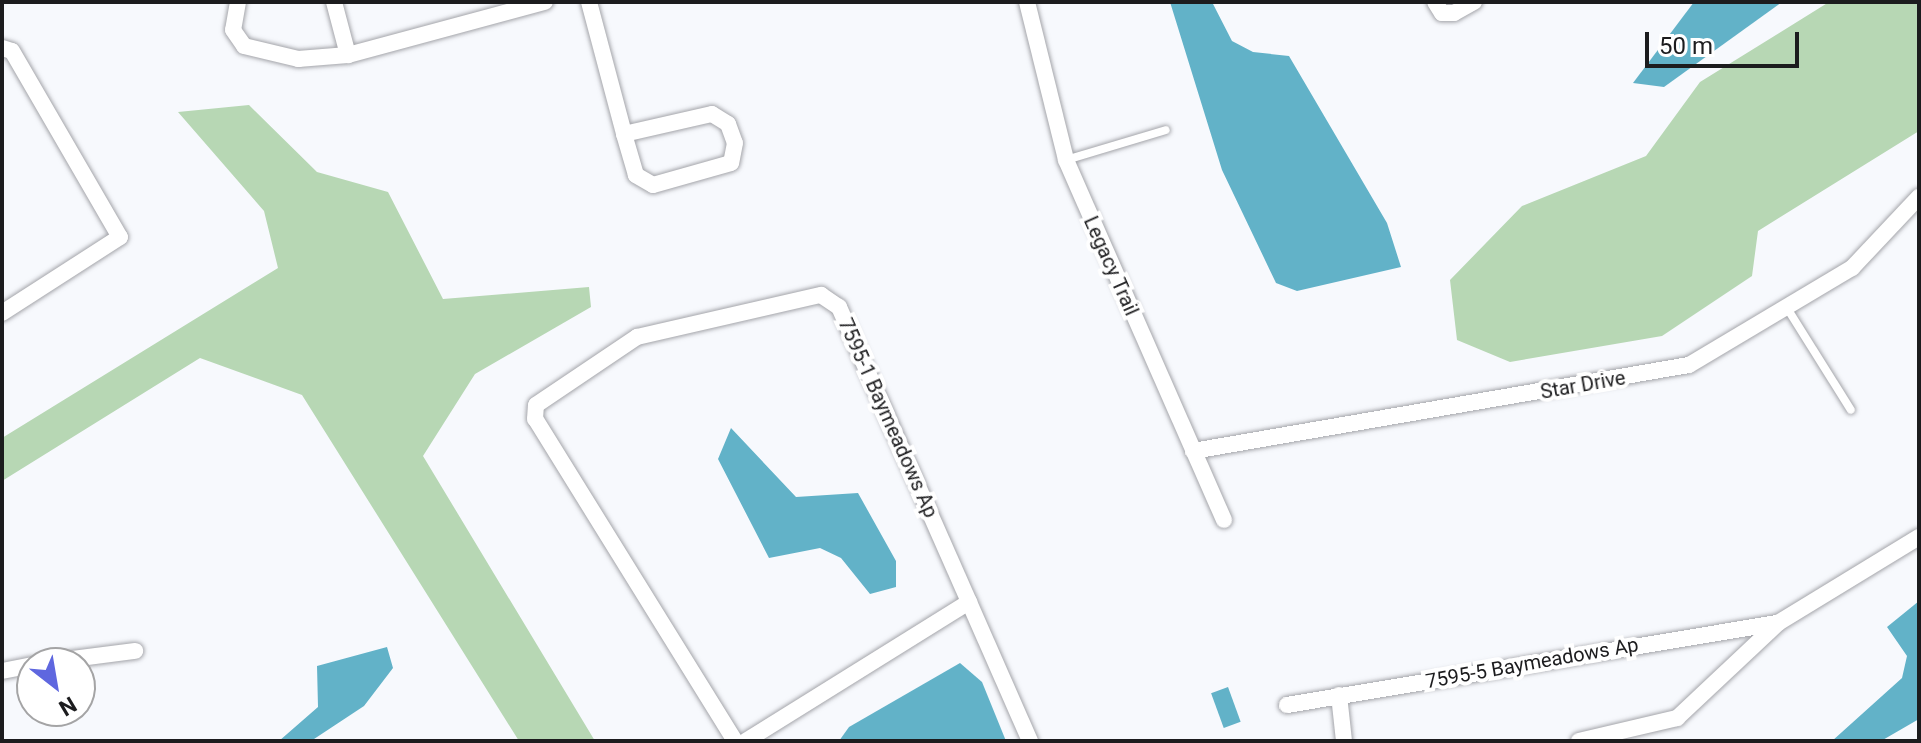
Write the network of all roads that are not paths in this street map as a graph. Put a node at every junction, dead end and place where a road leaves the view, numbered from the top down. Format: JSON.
{"nodes":[{"id":1,"x":238,"y":2,"type":"edge"},
{"id":2,"x":334,"y":2,"type":"edge"},
{"id":3,"x":545,"y":2,"type":"edge"},
{"id":4,"x":589,"y":2,"type":"edge"},
{"id":5,"x":1027,"y":2,"type":"edge"},
{"id":6,"x":1435,"y":2,"type":"edge"},
{"id":7,"x":1474,"y":2,"type":"edge"},
{"id":8,"x":2,"y":48,"type":"edge"},
{"id":9,"x":348,"y":55,"type":"junction"},
{"id":10,"x":1166,"y":130,"type":"dead end"},
{"id":11,"x":624,"y":134,"type":"junction"},
{"id":12,"x":1066,"y":160,"type":"junction"},
{"id":13,"x":1919,"y":197,"type":"edge"},
{"id":14,"x":1787,"y":308,"type":"junction"},
{"id":15,"x":2,"y":313,"type":"edge"},
{"id":16,"x":1851,"y":410,"type":"dead end"},
{"id":17,"x":1193,"y":451,"type":"junction"},
{"id":18,"x":1224,"y":520,"type":"dead end"},
{"id":19,"x":1919,"y":537,"type":"edge"},
{"id":20,"x":969,"y":602,"type":"junction"},
{"id":21,"x":1778,"y":623,"type":"junction"},
{"id":22,"x":135,"y":651,"type":"dead end"},
{"id":23,"x":96,"y":656,"type":"edge"},
{"id":24,"x":1339,"y":695,"type":"junction"},
{"id":25,"x":1287,"y":705,"type":"dead end"},
{"id":26,"x":735,"y":741,"type":"edge"},
{"id":27,"x":746,"y":741,"type":"edge"},
{"id":28,"x":1030,"y":741,"type":"edge"},
{"id":29,"x":1344,"y":741,"type":"edge"},
{"id":30,"x":1579,"y":741,"type":"edge"}],
"edges":[{"from":1,"to":9,"type":"street"},
{"from":2,"to":9,"type":"street"},
{"from":3,"to":9,"type":"street"},
{"from":4,"to":11,"type":"street"},
{"from":5,"to":12,"type":"street","name":"Legacy Trail"},
{"from":6,"to":7,"type":"street"},
{"from":8,"to":15,"type":"street"},
{"from":10,"to":12,"type":"lane"},
{"from":11,"to":11,"type":"street"},
{"from":12,"to":17,"type":"street","name":"Legacy Trail"},
{"from":13,"to":14,"type":"street","name":"Star Drive"},
{"from":14,"to":16,"type":"lane"},
{"from":14,"to":17,"type":"street","name":"Star Drive"},
{"from":17,"to":18,"type":"street","name":"Legacy Trail"},
{"from":19,"to":21,"type":"street"},
{"from":20,"to":26,"type":"street","name":"7595-1 Baymeadows Ap"},
{"from":20,"to":27,"type":"street"},
{"from":20,"to":28,"type":"street"},
{"from":21,"to":24,"type":"street","name":"7595-5 Baymeadows Ap"},
{"from":21,"to":30,"type":"street"},
{"from":22,"to":23,"type":"street"},
{"from":24,"to":25,"type":"street","name":"7595-5 Baymeadows Ap"},
{"from":24,"to":29,"type":"street"}]}
